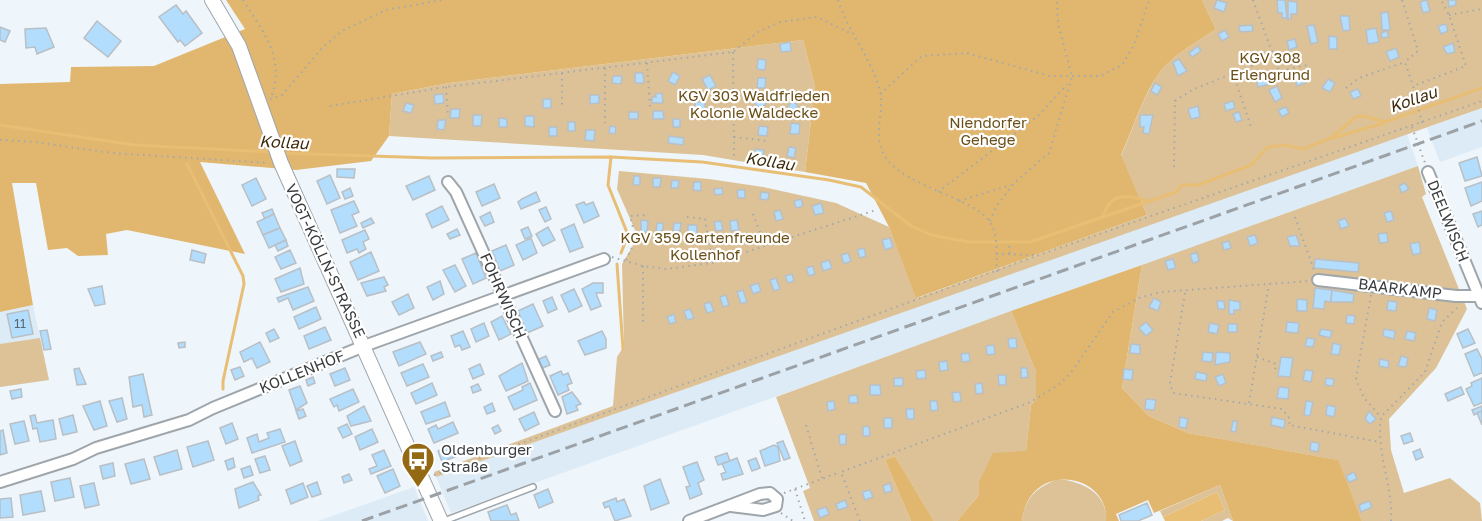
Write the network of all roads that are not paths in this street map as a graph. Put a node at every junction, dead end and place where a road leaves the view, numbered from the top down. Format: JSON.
{"nodes":[{"id":1,"x":212,"y":0,"type":"edge"},
{"id":2,"x":1427,"y":169,"type":"road end"},
{"id":3,"x":448,"y":182,"type":"dead end"},
{"id":4,"x":604,"y":259,"type":"road end"},
{"id":5,"x":1318,"y":280,"type":"road end"},
{"id":6,"x":503,"y":296,"type":"junction"},
{"id":7,"x":1481,"y":298,"type":"edge"},
{"id":8,"x":364,"y":346,"type":"junction"},
{"id":9,"x":555,"y":411,"type":"dead end"},
{"id":10,"x":0,"y":483,"type":"edge"},
{"id":11,"x":533,"y":487,"type":"dead end"},
{"id":12,"x":731,"y":506,"type":"junction"},
{"id":13,"x":443,"y":521,"type":"edge"},
{"id":14,"x":689,"y":521,"type":"edge"}],
"edges":[{"from":1,"to":8,"type":"street","name":"VOGT-KÖLLN-STRASSE"},
{"from":2,"to":7,"type":"street","name":"DEELWISCH"},
{"from":3,"to":6,"type":"street","name":"FOHRWISCH"},
{"from":4,"to":6,"type":"street","name":"KOLLENHOF"},
{"from":5,"to":7,"type":"street","name":"BAARKAMP"},
{"from":6,"to":8,"type":"street","name":"KOLLENHOF"},
{"from":6,"to":9,"type":"street","name":"FOHRWISCH"},
{"from":8,"to":10,"type":"street","name":"KOLLENHOF"},
{"from":8,"to":13,"type":"street","name":"VOGT-KÖLLN-STRASSE"},
{"from":11,"to":13,"type":"lane"},
{"from":12,"to":12,"type":"street"},
{"from":12,"to":14,"type":"street"}]}
